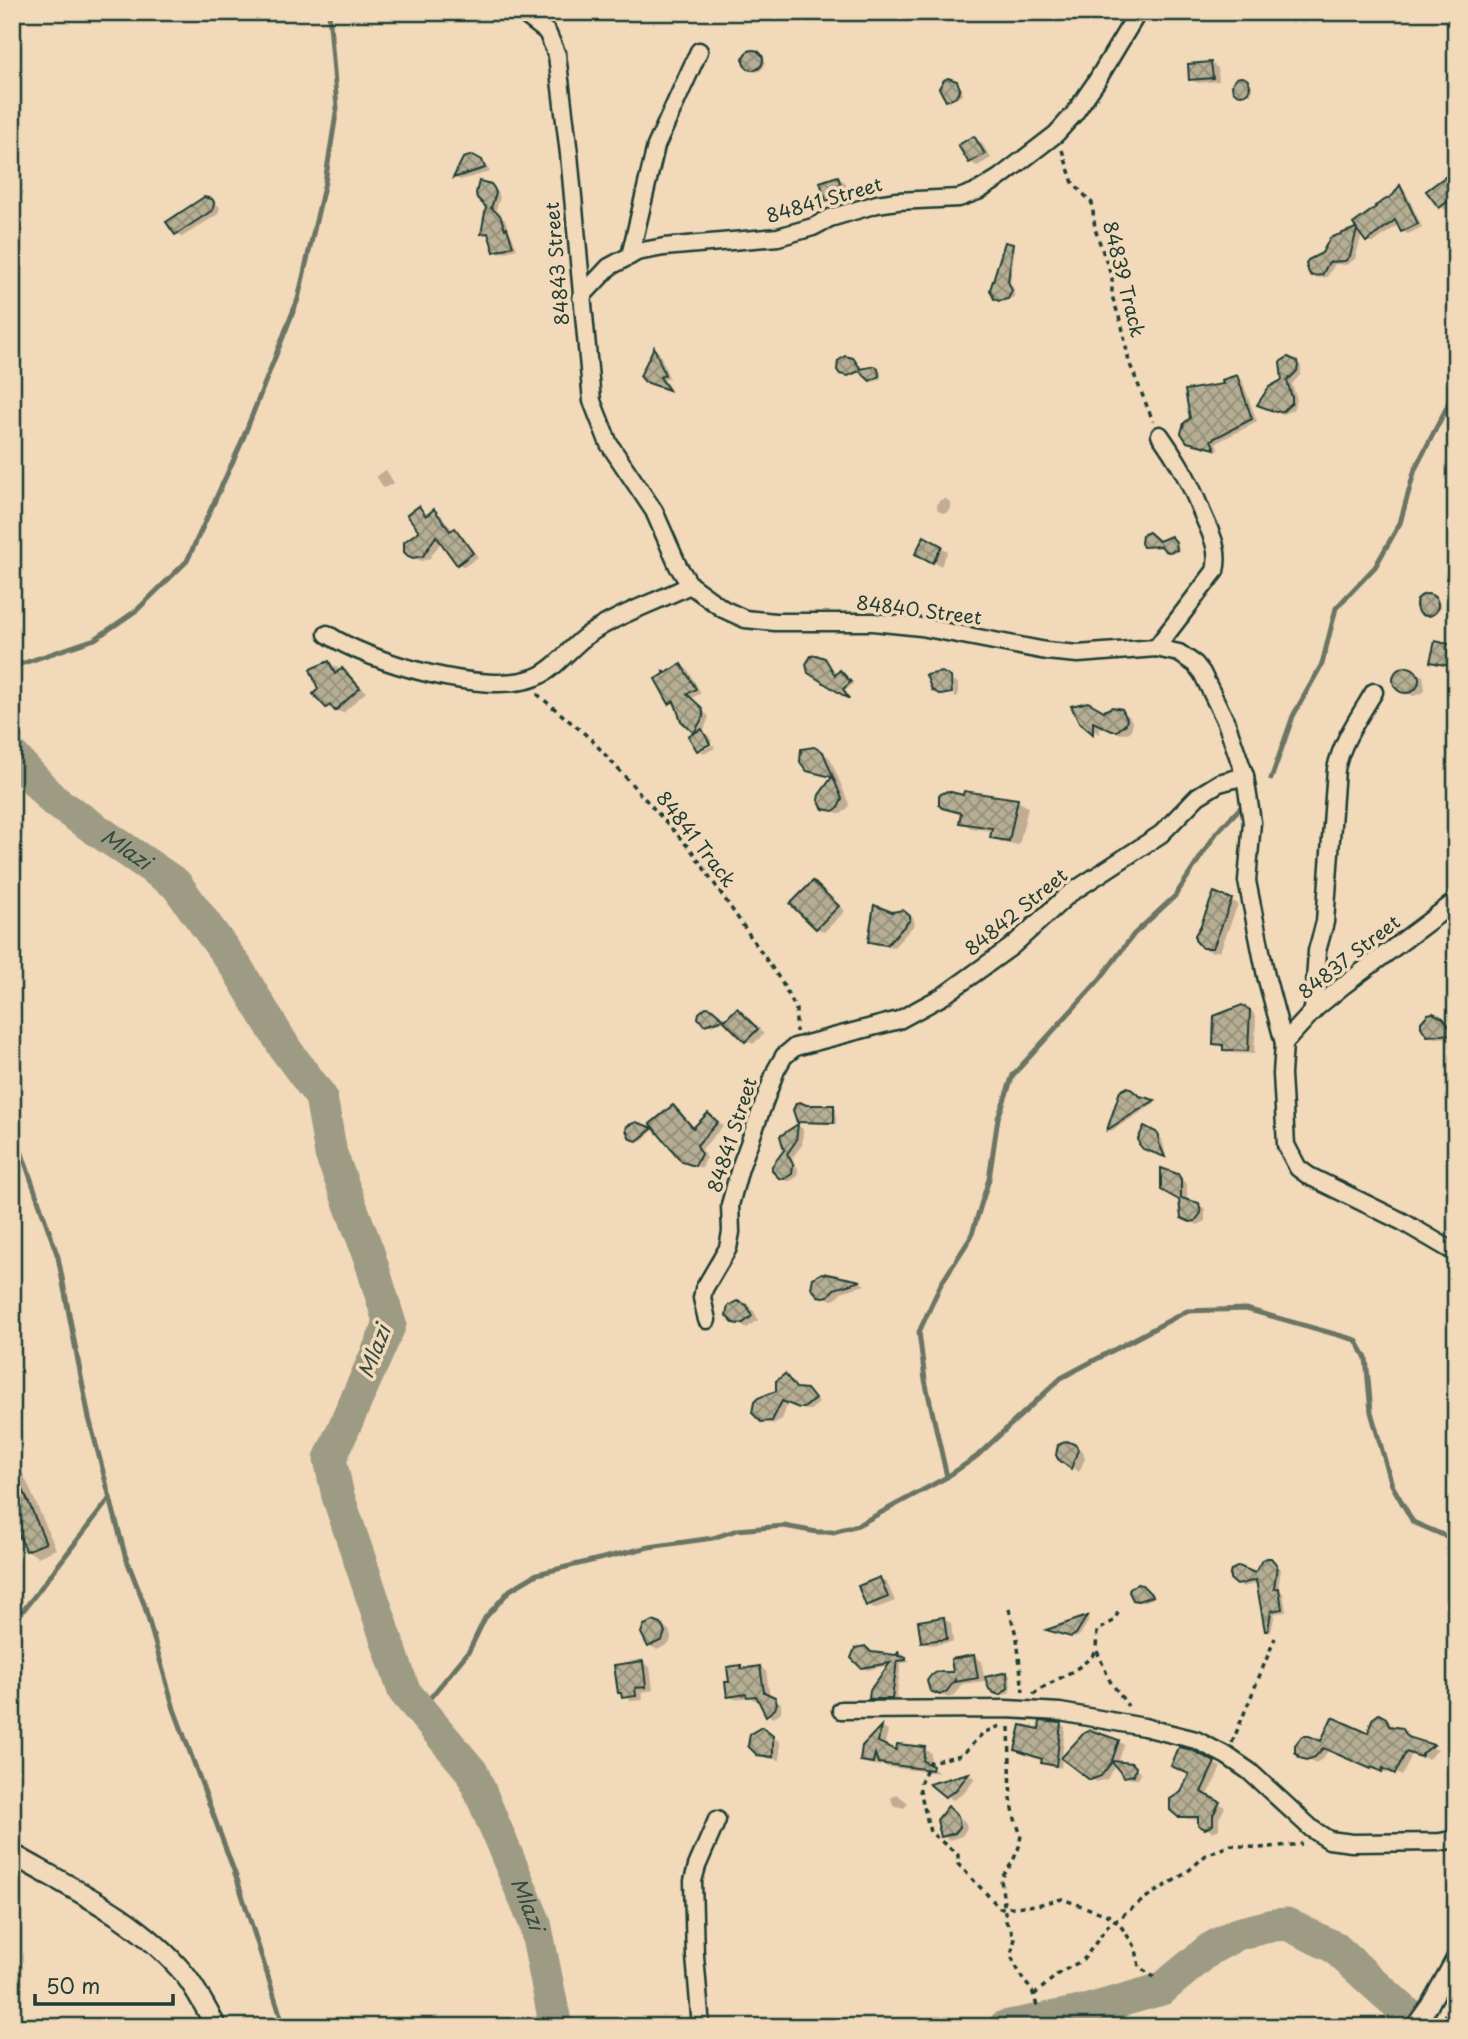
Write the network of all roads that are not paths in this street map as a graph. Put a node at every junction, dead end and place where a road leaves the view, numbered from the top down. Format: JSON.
{"nodes":[{"id":1,"x":521,"y":12,"type":"edge"},
{"id":2,"x":1138,"y":12,"type":"edge"},
{"id":3,"x":699,"y":51,"type":"dead end"},
{"id":4,"x":630,"y":256,"type":"junction"},
{"id":5,"x":581,"y":297,"type":"junction"},
{"id":6,"x":1160,"y":435,"type":"road end"},
{"id":7,"x":654,"y":512,"type":"joint"},
{"id":8,"x":690,"y":585,"type":"junction"},
{"id":9,"x":327,"y":634,"type":"dead end"},
{"id":10,"x":1156,"y":648,"type":"junction"},
{"id":11,"x":1374,"y":692,"type":"dead end"},
{"id":12,"x":1245,"y":776,"type":"junction"},
{"id":13,"x":1456,"y":901,"type":"edge"},
{"id":14,"x":1313,"y":1011,"type":"junction"},
{"id":15,"x":1284,"y":1042,"type":"junction"},
{"id":16,"x":795,"y":1047,"type":"joint"},
{"id":17,"x":1456,"y":1253,"type":"edge"},
{"id":18,"x":707,"y":1320,"type":"dead end"},
{"id":19,"x":841,"y":1710,"type":"dead end"},
{"id":20,"x":717,"y":1820,"type":"dead end"},
{"id":21,"x":1456,"y":1839,"type":"edge"},
{"id":22,"x":12,"y":1854,"type":"edge"},
{"id":23,"x":1456,"y":1957,"type":"edge"},
{"id":24,"x":216,"y":2027,"type":"edge"},
{"id":25,"x":701,"y":2027,"type":"edge"},
{"id":26,"x":1414,"y":2027,"type":"edge"}],
"edges":[{"from":1,"to":5,"type":"street","name":"84843 Street"},
{"from":2,"to":4,"type":"street","name":"84841 Street"},
{"from":3,"to":4,"type":"street"},
{"from":4,"to":5,"type":"street","name":"84841 Street"},
{"from":5,"to":7,"type":"street","name":"84843 Street"},
{"from":6,"to":10,"type":"street"},
{"from":7,"to":8,"type":"street","name":"84840 Street"},
{"from":8,"to":9,"type":"street"},
{"from":8,"to":10,"type":"street","name":"84840 Street"},
{"from":10,"to":12,"type":"street","name":"84840 Street"},
{"from":11,"to":14,"type":"street"},
{"from":12,"to":15,"type":"street","name":"84840 Street"},
{"from":12,"to":16,"type":"street","name":"84842 Street"},
{"from":13,"to":14,"type":"street","name":"84837 Street"},
{"from":14,"to":15,"type":"street","name":"84837 Street"},
{"from":15,"to":17,"type":"street"},
{"from":16,"to":18,"type":"street","name":"84841 Street"},
{"from":19,"to":21,"type":"street"},
{"from":20,"to":25,"type":"street"},
{"from":22,"to":24,"type":"street"},
{"from":23,"to":26,"type":"street"}]}
